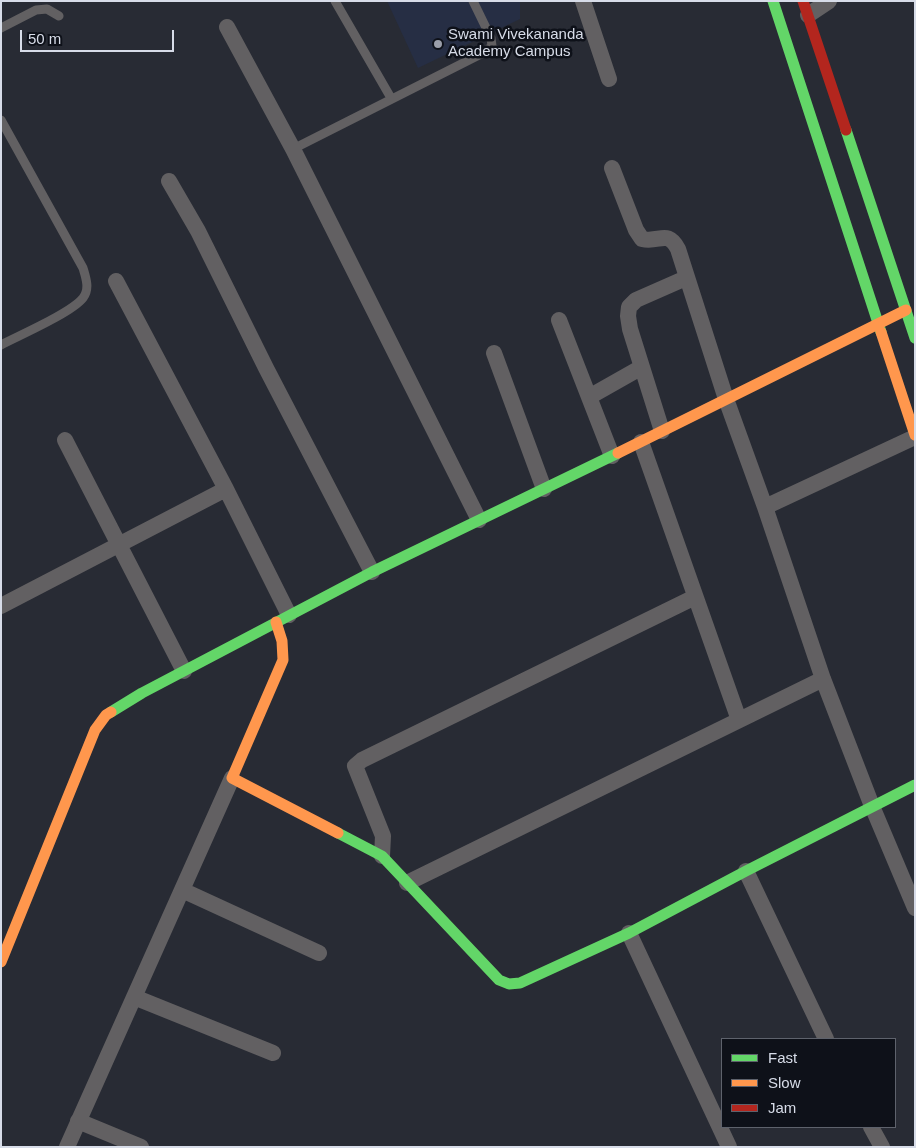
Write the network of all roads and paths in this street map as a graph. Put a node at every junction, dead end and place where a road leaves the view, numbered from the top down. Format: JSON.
{"nodes":[{"id":1,"x":335,"y":1,"type":"edge"},
{"id":2,"x":474,"y":1,"type":"edge"},
{"id":3,"x":583,"y":1,"type":"edge"},
{"id":4,"x":773,"y":1,"type":"edge"},
{"id":5,"x":829,"y":1,"type":"edge"},
{"id":6,"x":806,"y":8,"type":"edge"},
{"id":7,"x":59,"y":16,"type":"dead end"},
{"id":8,"x":227,"y":27,"type":"dead end"},
{"id":9,"x":1,"y":28,"type":"edge"},
{"id":10,"x":609,"y":79,"type":"dead end"},
{"id":11,"x":392,"y":98,"type":"junction"},
{"id":12,"x":1,"y":120,"type":"edge"},
{"id":13,"x":293,"y":149,"type":"junction"},
{"id":14,"x":612,"y":168,"type":"dead end"},
{"id":15,"x":169,"y":181,"type":"dead end"},
{"id":16,"x":686,"y":278,"type":"junction"},
{"id":17,"x":116,"y":281,"type":"dead end"},
{"id":18,"x":906,"y":310,"type":"junction"},
{"id":19,"x":559,"y":320,"type":"dead end"},
{"id":20,"x":878,"y":322,"type":"junction"},
{"id":21,"x":915,"y":338,"type":"edge"},
{"id":22,"x":1,"y":344,"type":"edge"},
{"id":23,"x":494,"y":353,"type":"dead end"},
{"id":24,"x":642,"y":368,"type":"junction"},
{"id":25,"x":589,"y":397,"type":"junction"},
{"id":26,"x":726,"y":399,"type":"junction"},
{"id":27,"x":662,"y":431,"type":"junction"},
{"id":28,"x":915,"y":436,"type":"edge"},
{"id":29,"x":65,"y":440,"type":"dead end"},
{"id":30,"x":641,"y":442,"type":"junction"},
{"id":31,"x":612,"y":456,"type":"junction"},
{"id":32,"x":226,"y":489,"type":"junction"},
{"id":33,"x":544,"y":489,"type":"junction"},
{"id":34,"x":765,"y":507,"type":"junction"},
{"id":35,"x":479,"y":520,"type":"junction"},
{"id":36,"x":119,"y":545,"type":"junction"},
{"id":37,"x":372,"y":572,"type":"junction"},
{"id":38,"x":695,"y":597,"type":"junction"},
{"id":39,"x":1,"y":606,"type":"edge"},
{"id":40,"x":283,"y":618,"type":"junction"},
{"id":41,"x":184,"y":671,"type":"junction"},
{"id":42,"x":823,"y":680,"type":"junction"},
{"id":43,"x":739,"y":720,"type":"junction"},
{"id":44,"x":232,"y":778,"type":"junction"},
{"id":45,"x":915,"y":785,"type":"edge"},
{"id":46,"x":872,"y":806,"type":"junction"},
{"id":47,"x":382,"y":856,"type":"junction"},
{"id":48,"x":746,"y":870,"type":"junction"},
{"id":49,"x":407,"y":883,"type":"junction"},
{"id":50,"x":182,"y":890,"type":"junction"},
{"id":51,"x":915,"y":908,"type":"edge"},
{"id":52,"x":629,"y":933,"type":"junction"},
{"id":53,"x":319,"y":953,"type":"dead end"},
{"id":54,"x":1,"y":962,"type":"edge"},
{"id":55,"x":134,"y":997,"type":"junction"},
{"id":56,"x":826,"y":1038,"type":"edge"},
{"id":57,"x":273,"y":1053,"type":"dead end"},
{"id":58,"x":78,"y":1121,"type":"junction"},
{"id":59,"x":872,"y":1128,"type":"edge"},
{"id":60,"x":66,"y":1147,"type":"edge"},
{"id":61,"x":141,"y":1147,"type":"edge"},
{"id":62,"x":729,"y":1147,"type":"edge"},
{"id":63,"x":882,"y":1147,"type":"edge"}],
"edges":[{"from":1,"to":11,"type":"lane"},
{"from":2,"to":11,"type":"lane"},
{"from":3,"to":10,"type":"street"},
{"from":4,"to":20,"type":"street"},
{"from":5,"to":6,"type":"street"},
{"from":6,"to":18,"type":"street"},
{"from":7,"to":9,"type":"lane"},
{"from":8,"to":13,"type":"street"},
{"from":11,"to":13,"type":"lane"},
{"from":12,"to":22,"type":"lane"},
{"from":13,"to":35,"type":"street"},
{"from":14,"to":16,"type":"street"},
{"from":15,"to":37,"type":"street"},
{"from":16,"to":24,"type":"street"},
{"from":16,"to":26,"type":"street"},
{"from":17,"to":32,"type":"street"},
{"from":18,"to":20,"type":"street"},
{"from":18,"to":21,"type":"street"},
{"from":19,"to":25,"type":"street"},
{"from":20,"to":26,"type":"street"},
{"from":20,"to":28,"type":"street"},
{"from":23,"to":33,"type":"street"},
{"from":24,"to":25,"type":"street"},
{"from":24,"to":27,"type":"street"},
{"from":25,"to":31,"type":"street"},
{"from":26,"to":27,"type":"street"},
{"from":26,"to":34,"type":"street"},
{"from":27,"to":30,"type":"street"},
{"from":28,"to":34,"type":"street"},
{"from":29,"to":36,"type":"street"},
{"from":30,"to":31,"type":"street"},
{"from":30,"to":38,"type":"street"},
{"from":31,"to":33,"type":"street"},
{"from":32,"to":36,"type":"street"},
{"from":32,"to":40,"type":"street"},
{"from":33,"to":35,"type":"street"},
{"from":34,"to":42,"type":"street"},
{"from":35,"to":37,"type":"street"},
{"from":36,"to":39,"type":"street"},
{"from":36,"to":41,"type":"street"},
{"from":37,"to":40,"type":"street"},
{"from":38,"to":43,"type":"street"},
{"from":38,"to":47,"type":"street"},
{"from":40,"to":41,"type":"street"},
{"from":40,"to":44,"type":"street"},
{"from":41,"to":54,"type":"street"},
{"from":42,"to":43,"type":"street"},
{"from":42,"to":46,"type":"street"},
{"from":43,"to":49,"type":"street"},
{"from":44,"to":47,"type":"street"},
{"from":44,"to":50,"type":"street"},
{"from":45,"to":46,"type":"street"},
{"from":46,"to":48,"type":"street"},
{"from":46,"to":51,"type":"street"},
{"from":47,"to":49,"type":"street"},
{"from":48,"to":52,"type":"street"},
{"from":48,"to":56,"type":"street"},
{"from":49,"to":52,"type":"street"},
{"from":50,"to":53,"type":"street"},
{"from":50,"to":55,"type":"street"},
{"from":52,"to":62,"type":"street"},
{"from":55,"to":57,"type":"street"},
{"from":55,"to":58,"type":"street"},
{"from":58,"to":60,"type":"street"},
{"from":58,"to":61,"type":"street"},
{"from":59,"to":63,"type":"street"}]}
